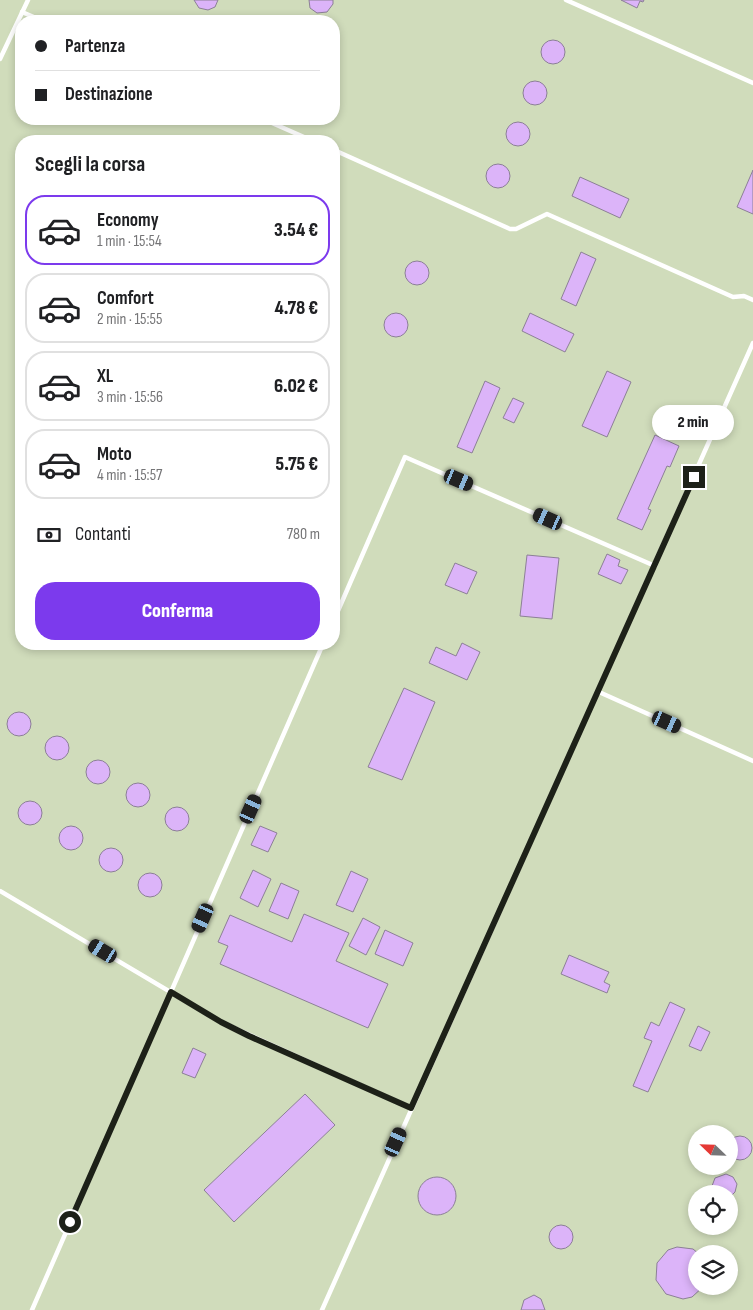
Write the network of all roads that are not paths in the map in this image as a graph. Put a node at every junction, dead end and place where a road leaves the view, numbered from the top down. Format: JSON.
{"nodes":[{"id":1,"x":28,"y":0,"type":"edge"},
{"id":2,"x":566,"y":0,"type":"edge"},
{"id":3,"x":22,"y":12,"type":"junction"},
{"id":4,"x":21,"y":15,"type":"edge"},
{"id":5,"x":29,"y":15,"type":"edge"},
{"id":6,"x":15,"y":27,"type":"edge"},
{"id":7,"x":0,"y":59,"type":"edge"},
{"id":8,"x":753,"y":83,"type":"edge"},
{"id":9,"x":276,"y":125,"type":"edge"},
{"id":10,"x":299,"y":135,"type":"edge"},
{"id":11,"x":340,"y":153,"type":"edge"},
{"id":12,"x":753,"y":300,"type":"edge"},
{"id":13,"x":753,"y":343,"type":"edge"},
{"id":14,"x":655,"y":566,"type":"junction"},
{"id":15,"x":340,"y":606,"type":"edge"},
{"id":16,"x":320,"y":650,"type":"edge"},
{"id":17,"x":599,"y":692,"type":"junction"},
{"id":18,"x":753,"y":761,"type":"edge"},
{"id":19,"x":0,"y":891,"type":"edge"},
{"id":20,"x":171,"y":992,"type":"junction"},
{"id":21,"x":411,"y":1108,"type":"junction"},
{"id":22,"x":32,"y":1310,"type":"edge"},
{"id":23,"x":322,"y":1310,"type":"edge"}],
"edges":[{"from":1,"to":3,"type":"lane"},
{"from":2,"to":8,"type":"lane"},
{"from":3,"to":4,"type":"lane"},
{"from":3,"to":5,"type":"lane"},
{"from":6,"to":7,"type":"lane"},
{"from":9,"to":10,"type":"lane"},
{"from":11,"to":12,"type":"lane"},
{"from":13,"to":14,"type":"lane"},
{"from":14,"to":15,"type":"lane"},
{"from":14,"to":17,"type":"lane"},
{"from":16,"to":20,"type":"lane"},
{"from":17,"to":18,"type":"lane"},
{"from":17,"to":21,"type":"lane"},
{"from":19,"to":20,"type":"lane"},
{"from":20,"to":21,"type":"lane"},
{"from":20,"to":22,"type":"lane"},
{"from":21,"to":23,"type":"lane"}]}
